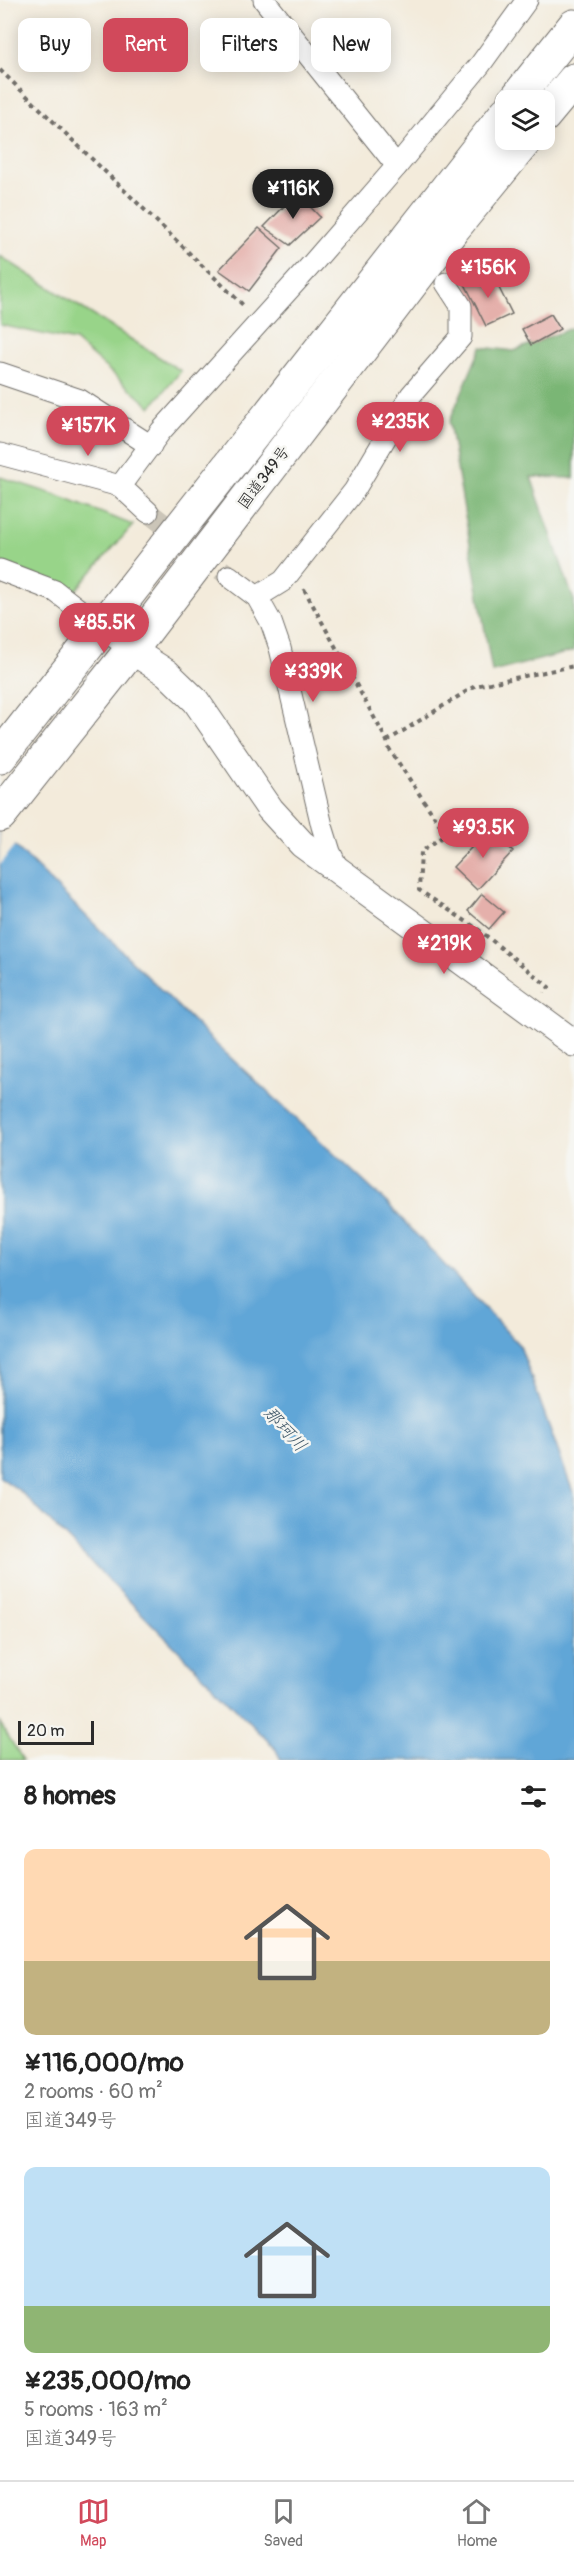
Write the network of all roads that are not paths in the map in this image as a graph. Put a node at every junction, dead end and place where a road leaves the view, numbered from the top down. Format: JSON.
{"nodes":[{"id":1,"x":264,"y":0,"type":"edge"},
{"id":2,"x":527,"y":0,"type":"edge"},
{"id":3,"x":574,"y":26,"type":"edge"},
{"id":4,"x":574,"y":80,"type":"edge"},
{"id":5,"x":523,"y":90,"type":"edge"},
{"id":6,"x":555,"y":103,"type":"edge"},
{"id":7,"x":495,"y":126,"type":"edge"},
{"id":8,"x":518,"y":150,"type":"edge"},
{"id":9,"x":397,"y":166,"type":"junction"},
{"id":10,"x":446,"y":283,"type":"dead end"},
{"id":11,"x":0,"y":373,"type":"edge"},
{"id":12,"x":151,"y":446,"type":"junction"},
{"id":13,"x":0,"y":454,"type":"edge"},
{"id":14,"x":120,"y":486,"type":"junction"},
{"id":15,"x":148,"y":512,"type":"tunnel mouth"},
{"id":16,"x":0,"y":570,"type":"edge"},
{"id":17,"x":229,"y":576,"type":"tunnel mouth"},
{"id":18,"x":257,"y":597,"type":"junction"},
{"id":19,"x":100,"y":627,"type":"junction"},
{"id":20,"x":130,"y":650,"type":"junction"},
{"id":21,"x":0,"y":757,"type":"edge"},
{"id":22,"x":0,"y":815,"type":"edge"},
{"id":23,"x":339,"y":872,"type":"junction"},
{"id":24,"x":574,"y":1043,"type":"edge"}],
"edges":[{"from":1,"to":9,"type":"street"},
{"from":2,"to":9,"type":"street"},
{"from":3,"to":5,"type":"highway"},
{"from":4,"to":6,"type":"highway"},
{"from":7,"to":19,"type":"highway","name":"国道349号"},
{"from":8,"to":20,"type":"highway","name":"国道349号"},
{"from":9,"to":12,"type":"street"},
{"from":10,"to":18,"type":"street"},
{"from":11,"to":12,"type":"street"},
{"from":12,"to":14,"type":"street"},
{"from":13,"to":14,"type":"street"},
{"from":14,"to":15,"type":"street"},
{"from":16,"to":19,"type":"street"},
{"from":17,"to":18,"type":"street"},
{"from":18,"to":23,"type":"street"},
{"from":19,"to":20,"type":"street"},
{"from":19,"to":21,"type":"highway","name":"国道349号"},
{"from":20,"to":22,"type":"highway","name":"国道349号"},
{"from":20,"to":23,"type":"street"},
{"from":23,"to":24,"type":"street"}]}
